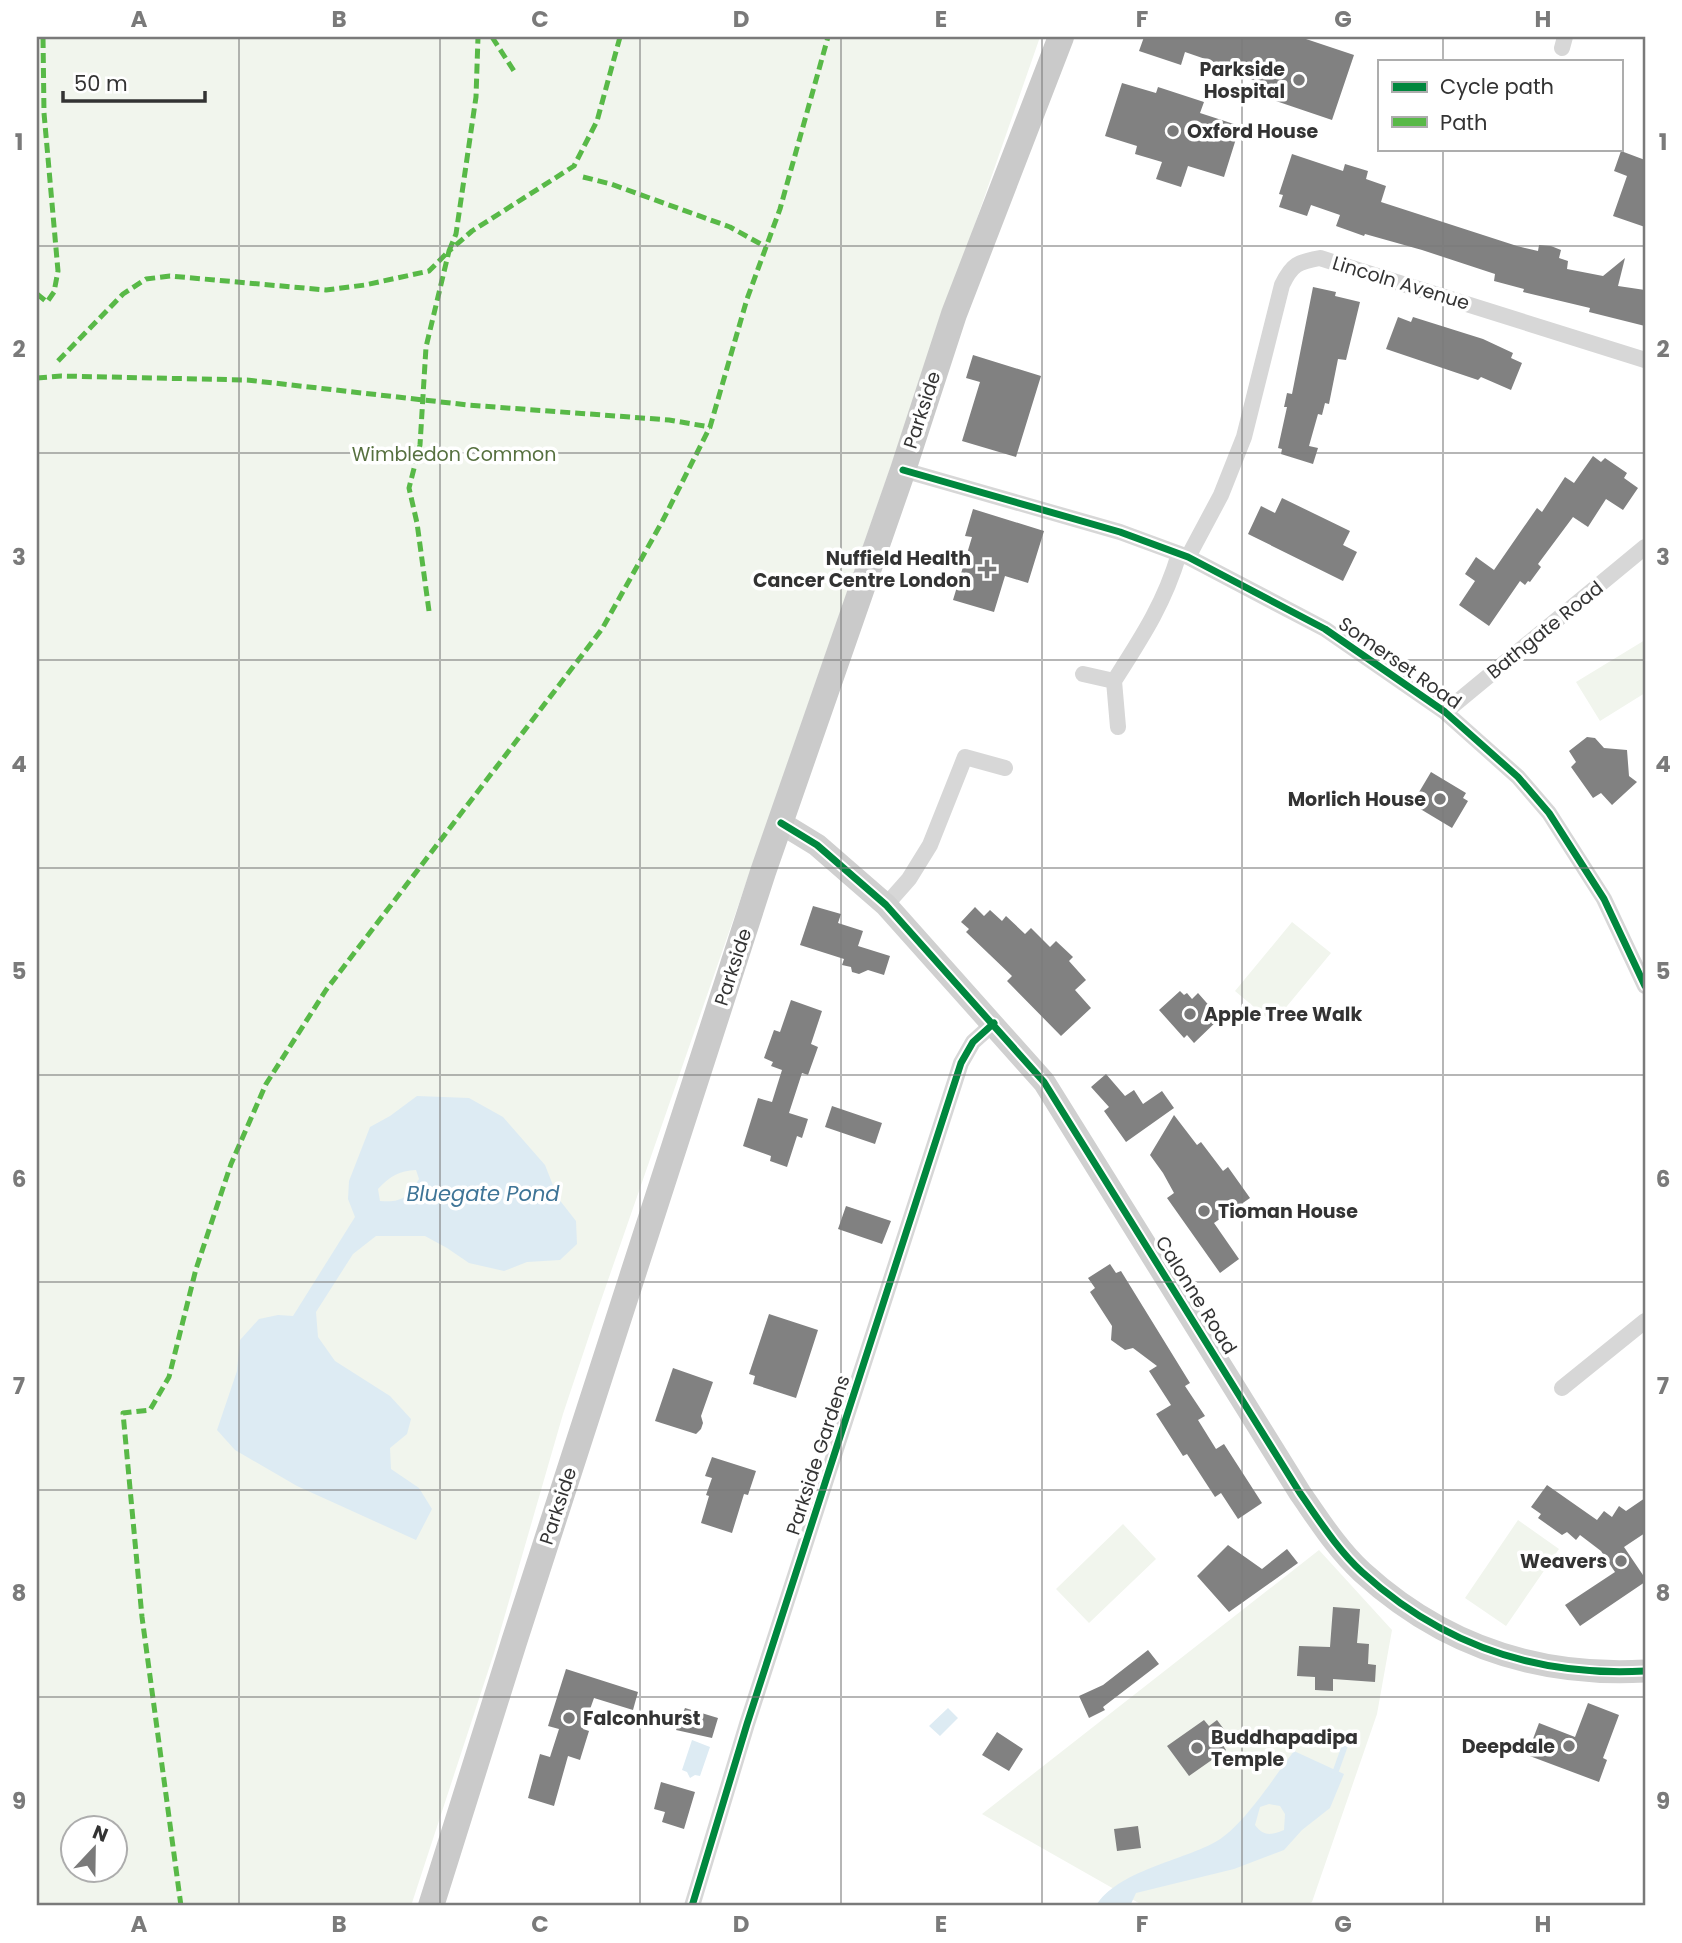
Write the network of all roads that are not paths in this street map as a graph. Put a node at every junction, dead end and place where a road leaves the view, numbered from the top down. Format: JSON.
{"nodes":[{"id":1,"x":1061,"y":37,"type":"edge"},
{"id":2,"x":1645,"y":360,"type":"edge"},
{"id":3,"x":903,"y":470,"type":"junction"},
{"id":4,"x":1645,"y":547,"type":"edge"},
{"id":5,"x":1184,"y":555,"type":"junction"},
{"id":6,"x":1083,"y":674,"type":"dead end"},
{"id":7,"x":1114,"y":681,"type":"junction"},
{"id":8,"x":1445,"y":712,"type":"junction"},
{"id":9,"x":1118,"y":727,"type":"dead end"},
{"id":10,"x":1005,"y":768,"type":"dead end"},
{"id":11,"x":781,"y":823,"type":"junction"},
{"id":12,"x":886,"y":905,"type":"junction"},
{"id":13,"x":1645,"y":986,"type":"edge"},
{"id":14,"x":994,"y":1023,"type":"junction"},
{"id":15,"x":1645,"y":1321,"type":"edge"},
{"id":16,"x":1562,"y":1388,"type":"dead end"},
{"id":17,"x":1645,"y":1671,"type":"edge"},
{"id":18,"x":431,"y":1906,"type":"edge"},
{"id":19,"x":692,"y":1906,"type":"edge"}],
"edges":[{"from":1,"to":3,"type":"main road","name":"Parkside"},
{"from":2,"to":5,"type":"street","name":"Lincoln Avenue"},
{"from":3,"to":5,"type":"street","name":"Somerset Road"},
{"from":3,"to":11,"type":"main road","name":"Parkside"},
{"from":4,"to":8,"type":"street","name":"Bathgate Road"},
{"from":5,"to":7,"type":"street","name":"Lincoln Avenue"},
{"from":5,"to":8,"type":"street","name":"Somerset Road"},
{"from":6,"to":7,"type":"street"},
{"from":7,"to":9,"type":"street"},
{"from":8,"to":13,"type":"street","name":"Somerset Road"},
{"from":10,"to":12,"type":"street"},
{"from":11,"to":12,"type":"street","name":"Calonne Road"},
{"from":11,"to":18,"type":"main road","name":"Parkside"},
{"from":12,"to":14,"type":"street","name":"Calonne Road"},
{"from":14,"to":17,"type":"street","name":"Calonne Road"},
{"from":14,"to":19,"type":"street","name":"Parkside Gardens"},
{"from":15,"to":16,"type":"street"}]}
